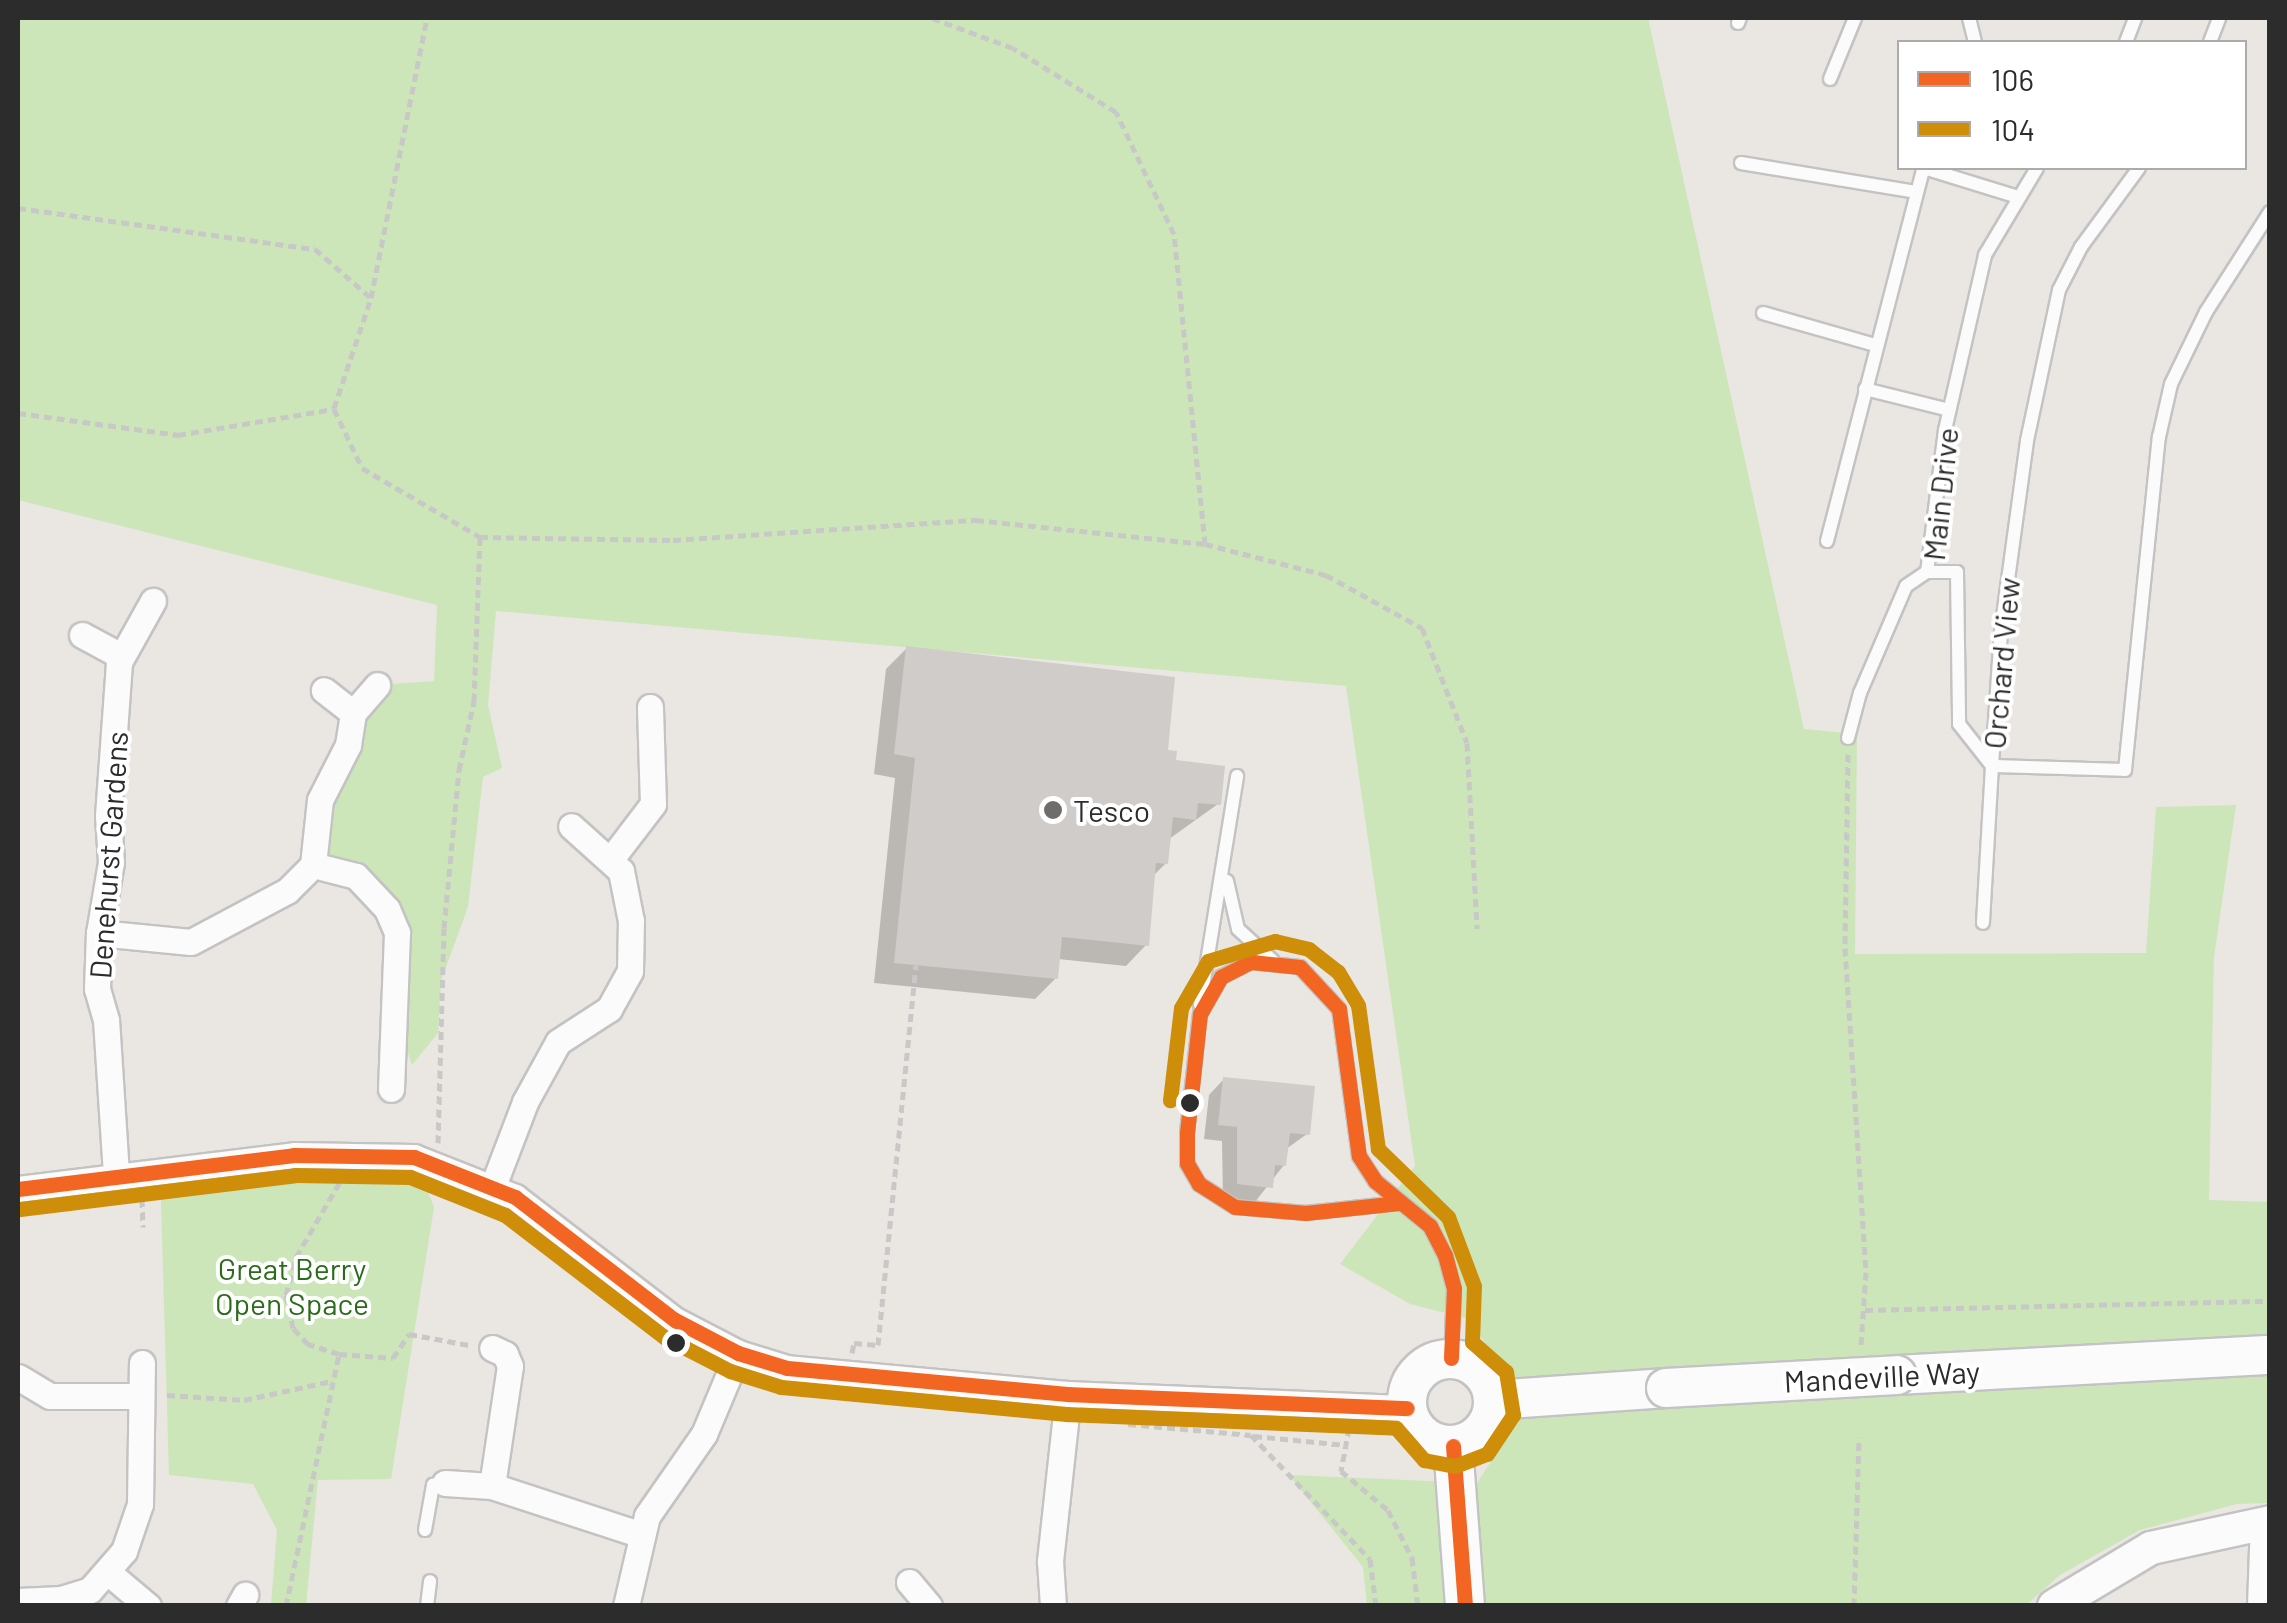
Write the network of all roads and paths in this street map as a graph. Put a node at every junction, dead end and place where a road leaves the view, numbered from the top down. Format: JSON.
{"nodes":[{"id":1,"x":426,"y":18,"type":"edge"},
{"id":2,"x":932,"y":18,"type":"edge"},
{"id":3,"x":1855,"y":18,"type":"edge"},
{"id":4,"x":1830,"y":79,"type":"dead end"},
{"id":5,"x":1741,"y":163,"type":"dead end"},
{"id":6,"x":1924,"y":170,"type":"edge"},
{"id":7,"x":2034,"y":170,"type":"edge"},
{"id":8,"x":2138,"y":170,"type":"edge"},
{"id":9,"x":1916,"y":192,"type":"junction"},
{"id":10,"x":2014,"y":196,"type":"junction"},
{"id":11,"x":18,"y":208,"type":"edge"},
{"id":12,"x":2270,"y":212,"type":"edge"},
{"id":13,"x":372,"y":298,"type":"junction"},
{"id":14,"x":1763,"y":313,"type":"dead end"},
{"id":15,"x":1876,"y":345,"type":"junction"},
{"id":16,"x":1864,"y":389,"type":"junction"},
{"id":17,"x":334,"y":409,"type":"junction"},
{"id":18,"x":1949,"y":410,"type":"junction"},
{"id":19,"x":18,"y":413,"type":"edge"},
{"id":20,"x":480,"y":537,"type":"junction"},
{"id":21,"x":1828,"y":541,"type":"dead end"},
{"id":22,"x":1205,"y":544,"type":"junction"},
{"id":23,"x":1927,"y":572,"type":"junction"},
{"id":24,"x":153,"y":601,"type":"dead end"},
{"id":25,"x":82,"y":635,"type":"dead end"},
{"id":26,"x":121,"y":656,"type":"junction"},
{"id":27,"x":377,"y":686,"type":"dead end"},
{"id":28,"x":324,"y":690,"type":"dead end"},
{"id":29,"x":650,"y":707,"type":"dead end"},
{"id":30,"x":353,"y":713,"type":"junction"},
{"id":31,"x":1848,"y":738,"type":"joint"},
{"id":32,"x":1992,"y":766,"type":"junction"},
{"id":33,"x":1237,"y":776,"type":"dead end"},
{"id":34,"x":571,"y":826,"type":"dead end"},
{"id":35,"x":611,"y":859,"type":"junction"},
{"id":36,"x":1227,"y":864,"type":"junction"},
{"id":37,"x":313,"y":865,"type":"junction"},
{"id":38,"x":1983,"y":923,"type":"dead end"},
{"id":39,"x":1477,"y":928,"type":"dead end"},
{"id":40,"x":99,"y":933,"type":"junction"},
{"id":41,"x":1272,"y":961,"type":"junction"},
{"id":42,"x":916,"y":965,"type":"dead end"},
{"id":43,"x":1200,"y":1014,"type":"junction"},
{"id":44,"x":392,"y":1089,"type":"dead end"},
{"id":45,"x":336,"y":1154,"type":"junction"},
{"id":46,"x":439,"y":1163,"type":"junction"},
{"id":47,"x":116,"y":1174,"type":"junction"},
{"id":48,"x":492,"y":1186,"type":"junction"},
{"id":49,"x":18,"y":1189,"type":"edge"},
{"id":50,"x":1399,"y":1204,"type":"junction"},
{"id":51,"x":2270,"y":1301,"type":"edge"},
{"id":52,"x":1865,"y":1310,"type":"junction"},
{"id":53,"x":1861,"y":1344,"type":"dead end"},
{"id":54,"x":492,"y":1348,"type":"joint"},
{"id":55,"x":738,"y":1353,"type":"junction"},
{"id":56,"x":339,"y":1354,"type":"junction"},
{"id":57,"x":2270,"y":1354,"type":"edge"},
{"id":58,"x":1451,"y":1358,"type":"junction"},
{"id":59,"x":142,"y":1363,"type":"dead end"},
{"id":60,"x":849,"y":1373,"type":"junction"},
{"id":61,"x":18,"y":1378,"type":"edge"},
{"id":62,"x":332,"y":1381,"type":"junction"},
{"id":63,"x":1068,"y":1394,"type":"junction"},
{"id":64,"x":141,"y":1396,"type":"junction"},
{"id":65,"x":1494,"y":1400,"type":"junction"},
{"id":66,"x":1406,"y":1408,"type":"junction"},
{"id":67,"x":1250,"y":1435,"type":"dead end"},
{"id":68,"x":1859,"y":1437,"type":"dead end"},
{"id":69,"x":1453,"y":1446,"type":"junction"},
{"id":70,"x":445,"y":1483,"type":"joint"},
{"id":71,"x":492,"y":1486,"type":"junction"},
{"id":72,"x":2266,"y":1522,"type":"edge"},
{"id":73,"x":424,"y":1530,"type":"dead end"},
{"id":74,"x":639,"y":1534,"type":"junction"},
{"id":75,"x":110,"y":1574,"type":"junction"},
{"id":76,"x":430,"y":1581,"type":"dead end"},
{"id":77,"x":909,"y":1582,"type":"dead end"},
{"id":78,"x":18,"y":1600,"type":"edge"},
{"id":79,"x":1052,"y":1602,"type":"edge"},
{"id":80,"x":148,"y":1606,"type":"edge"},
{"id":81,"x":286,"y":1606,"type":"edge"},
{"id":82,"x":426,"y":1606,"type":"edge"},
{"id":83,"x":626,"y":1606,"type":"edge"},
{"id":84,"x":929,"y":1606,"type":"edge"},
{"id":85,"x":1025,"y":1606,"type":"edge"},
{"id":86,"x":1418,"y":1606,"type":"edge"},
{"id":87,"x":1466,"y":1606,"type":"edge"},
{"id":88,"x":1854,"y":1606,"type":"edge"},
{"id":89,"x":2054,"y":1606,"type":"edge"},
{"id":90,"x":2260,"y":1606,"type":"edge"}],
"edges":[{"from":1,"to":13,"type":"path"},
{"from":2,"to":22,"type":"path"},
{"from":3,"to":4,"type":"lane"},
{"from":5,"to":9,"type":"lane"},
{"from":6,"to":9,"type":"lane"},
{"from":6,"to":10,"type":"lane"},
{"from":7,"to":10,"type":"lane","name":"Main Drive"},
{"from":8,"to":32,"type":"lane","name":"Orchard View"},
{"from":9,"to":15,"type":"lane"},
{"from":10,"to":18,"type":"lane","name":"Main Drive"},
{"from":11,"to":13,"type":"path"},
{"from":12,"to":32,"type":"lane","name":"Orchard View"},
{"from":13,"to":17,"type":"path"},
{"from":14,"to":15,"type":"lane"},
{"from":15,"to":16,"type":"lane"},
{"from":16,"to":18,"type":"lane"},
{"from":16,"to":21,"type":"lane"},
{"from":17,"to":19,"type":"path"},
{"from":17,"to":20,"type":"path"},
{"from":18,"to":23,"type":"lane","name":"Main Drive"},
{"from":20,"to":22,"type":"path"},
{"from":20,"to":46,"type":"path"},
{"from":22,"to":39,"type":"path"},
{"from":23,"to":31,"type":"lane"},
{"from":23,"to":32,"type":"lane","name":"Main Drive"},
{"from":24,"to":26,"type":"street","name":"Denehurst Gardens"},
{"from":25,"to":26,"type":"street"},
{"from":26,"to":40,"type":"street","name":"Denehurst Gardens"},
{"from":27,"to":30,"type":"street"},
{"from":28,"to":30,"type":"street"},
{"from":29,"to":35,"type":"street"},
{"from":30,"to":37,"type":"street"},
{"from":31,"to":52,"type":"path"},
{"from":32,"to":38,"type":"lane"},
{"from":33,"to":36,"type":"lane"},
{"from":34,"to":35,"type":"street"},
{"from":35,"to":48,"type":"street"},
{"from":36,"to":41,"type":"lane"},
{"from":36,"to":43,"type":"lane"},
{"from":37,"to":40,"type":"street"},
{"from":37,"to":44,"type":"street"},
{"from":40,"to":47,"type":"street","name":"Denehurst Gardens"},
{"from":41,"to":43,"type":"lane"},
{"from":41,"to":50,"type":"lane"},
{"from":42,"to":60,"type":"path"},
{"from":43,"to":50,"type":"lane"},
{"from":45,"to":46,"type":"street"},
{"from":45,"to":47,"type":"street"},
{"from":45,"to":56,"type":"path"},
{"from":46,"to":48,"type":"street"},
{"from":47,"to":49,"type":"street"},
{"from":48,"to":55,"type":"street"},
{"from":50,"to":58,"type":"lane"},
{"from":51,"to":52,"type":"path"},
{"from":52,"to":53,"type":"path"},
{"from":54,"to":56,"type":"path"},
{"from":54,"to":71,"type":"street"},
{"from":55,"to":60,"type":"street"},
{"from":55,"to":74,"type":"street"},
{"from":56,"to":62,"type":"path"},
{"from":57,"to":65,"type":"main road","name":"Mandeville Way","bridge":true},
{"from":58,"to":65,"type":"main road"},
{"from":58,"to":66,"type":"main road"},
{"from":59,"to":64,"type":"street"},
{"from":60,"to":63,"type":"street"},
{"from":61,"to":64,"type":"street"},
{"from":62,"to":64,"type":"path"},
{"from":62,"to":81,"type":"path"},
{"from":63,"to":66,"type":"street"},
{"from":63,"to":79,"type":"street"},
{"from":64,"to":75,"type":"street"},
{"from":65,"to":69,"type":"main road"},
{"from":66,"to":69,"type":"main road"},
{"from":67,"to":86,"type":"path"},
{"from":68,"to":88,"type":"path"},
{"from":69,"to":87,"type":"main road"},
{"from":70,"to":71,"type":"street"},
{"from":70,"to":73,"type":"lane"},
{"from":71,"to":74,"type":"street"},
{"from":72,"to":89,"type":"street"},
{"from":72,"to":90,"type":"street"},
{"from":74,"to":83,"type":"street"},
{"from":75,"to":78,"type":"street"},
{"from":75,"to":80,"type":"street"},
{"from":76,"to":82,"type":"lane"},
{"from":77,"to":84,"type":"street"},
{"from":79,"to":85,"type":"street"}]}
